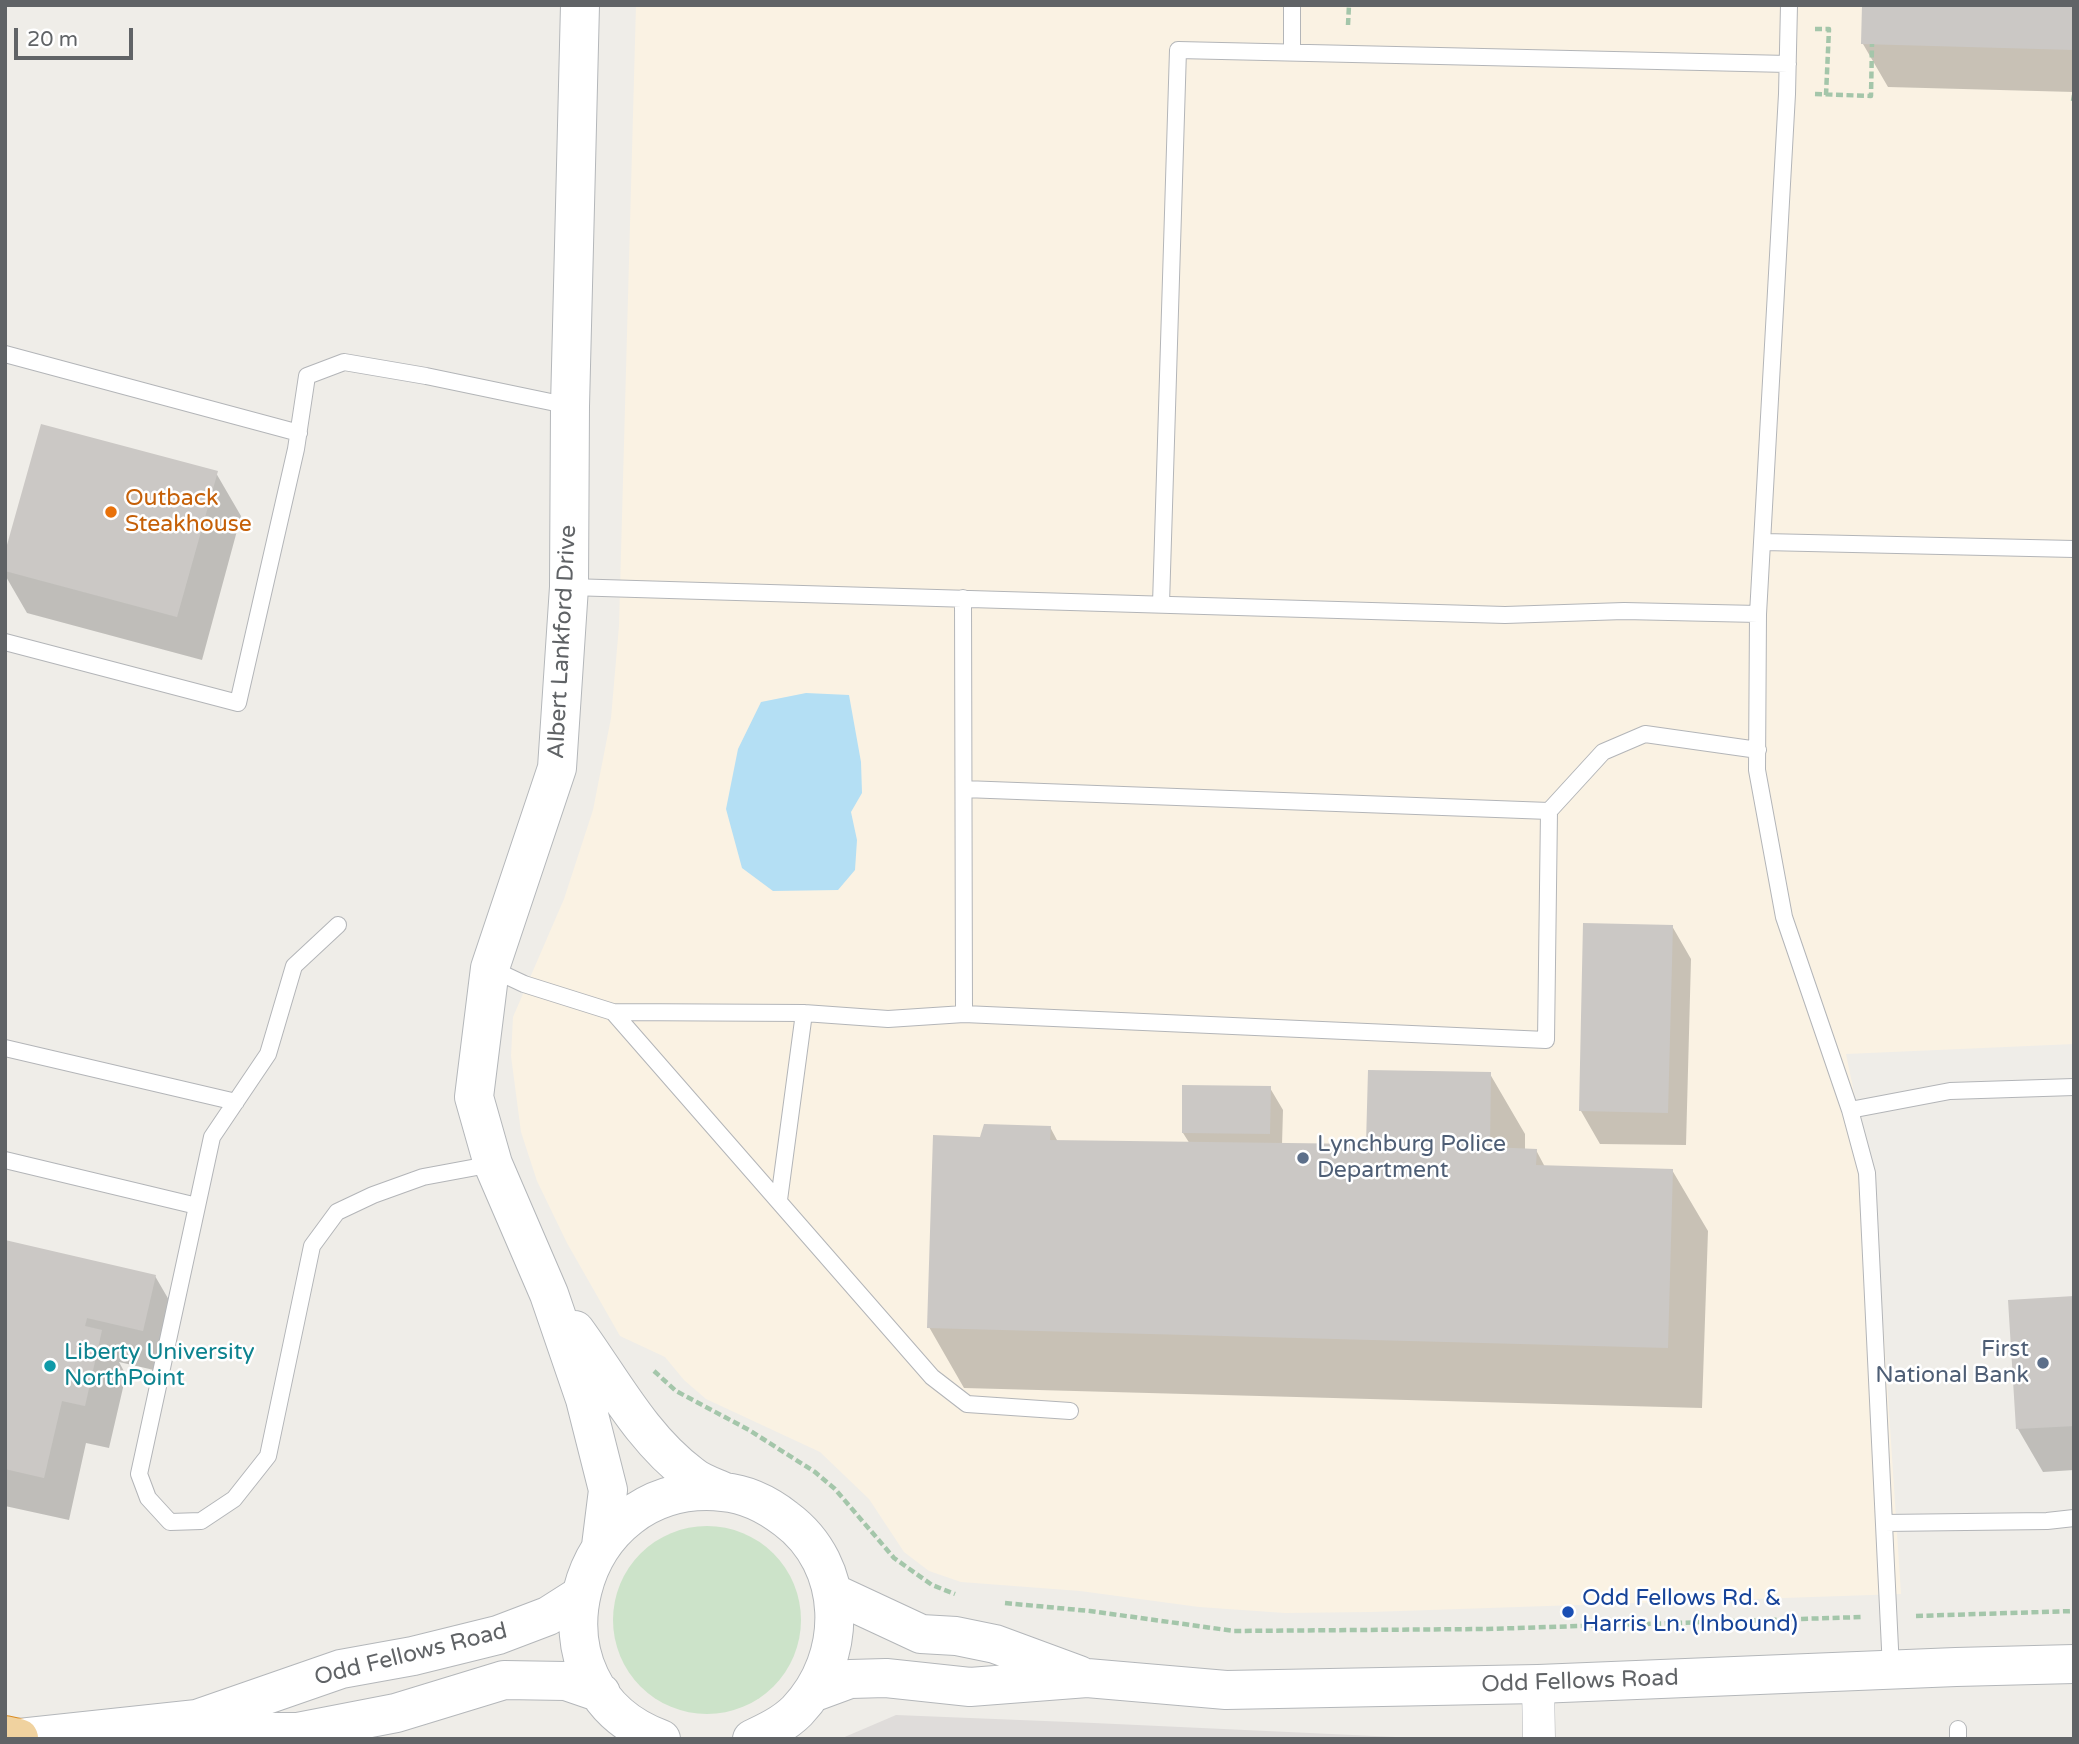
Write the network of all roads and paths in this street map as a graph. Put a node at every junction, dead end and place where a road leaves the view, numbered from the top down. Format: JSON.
{"nodes":[{"id":1,"x":580,"y":5,"type":"edge"},
{"id":2,"x":1292,"y":5,"type":"edge"},
{"id":3,"x":1349,"y":5,"type":"edge"},
{"id":4,"x":1789,"y":5,"type":"edge"},
{"id":5,"x":1809,"y":29,"type":"dead end"},
{"id":6,"x":1348,"y":32,"type":"dead end"},
{"id":7,"x":1872,"y":44,"type":"dead end"},
{"id":8,"x":1292,"y":52,"type":"junction"},
{"id":9,"x":1788,"y":64,"type":"junction"},
{"id":10,"x":1819,"y":94,"type":"dead end"},
{"id":11,"x":1826,"y":94,"type":"junction"},
{"id":12,"x":2074,"y":94,"type":"edge"},
{"id":13,"x":2073,"y":101,"type":"edge"},
{"id":14,"x":5,"y":354,"type":"edge"},
{"id":15,"x":570,"y":406,"type":"junction"},
{"id":16,"x":299,"y":433,"type":"junction"},
{"id":17,"x":1764,"y":542,"type":"junction"},
{"id":18,"x":2074,"y":549,"type":"edge"},
{"id":19,"x":569,"y":587,"type":"junction"},
{"id":20,"x":963,"y":598,"type":"junction"},
{"id":21,"x":1161,"y":604,"type":"junction"},
{"id":22,"x":1758,"y":614,"type":"junction"},
{"id":23,"x":5,"y":642,"type":"edge"},
{"id":24,"x":1758,"y":750,"type":"junction"},
{"id":25,"x":964,"y":789,"type":"junction"},
{"id":26,"x":1549,"y":811,"type":"junction"},
{"id":27,"x":338,"y":925,"type":"dead end"},
{"id":28,"x":490,"y":968,"type":"junction"},
{"id":29,"x":614,"y":1012,"type":"junction"},
{"id":30,"x":804,"y":1013,"type":"junction"},
{"id":31,"x":964,"y":1014,"type":"junction"},
{"id":32,"x":5,"y":1048,"type":"edge"},
{"id":33,"x":2074,"y":1087,"type":"edge"},
{"id":34,"x":236,"y":1102,"type":"junction"},
{"id":35,"x":1850,"y":1110,"type":"junction"},
{"id":36,"x":5,"y":1160,"type":"edge"},
{"id":37,"x":493,"y":1164,"type":"junction"},
{"id":38,"x":779,"y":1200,"type":"junction"},
{"id":39,"x":197,"y":1206,"type":"junction"},
{"id":40,"x":549,"y":1294,"type":"junction"},
{"id":41,"x":646,"y":1363,"type":"dead end"},
{"id":42,"x":1070,"y":1411,"type":"dead end"},
{"id":43,"x":725,"y":1492,"type":"junction"},
{"id":44,"x":2074,"y":1518,"type":"edge"},
{"id":45,"x":1884,"y":1522,"type":"junction"},
{"id":46,"x":601,"y":1546,"type":"junction"},
{"id":47,"x":833,"y":1593,"type":"junction"},
{"id":48,"x":581,"y":1595,"type":"junction"},
{"id":49,"x":962,"y":1596,"type":"dead end"},
{"id":50,"x":998,"y":1603,"type":"dead end"},
{"id":51,"x":2074,"y":1611,"type":"edge"},
{"id":52,"x":1939,"y":1616,"type":"dead end"},
{"id":53,"x":1834,"y":1617,"type":"dead end"},
{"id":54,"x":2074,"y":1664,"type":"edge"},
{"id":55,"x":1891,"y":1670,"type":"junction"},
{"id":56,"x":1087,"y":1678,"type":"junction"},
{"id":57,"x":1538,"y":1684,"type":"junction"},
{"id":58,"x":601,"y":1693,"type":"junction"},
{"id":59,"x":812,"y":1693,"type":"junction"},
{"id":60,"x":197,"y":1719,"type":"junction"},
{"id":61,"x":5,"y":1735,"type":"edge"},
{"id":62,"x":653,"y":1737,"type":"edge"},
{"id":63,"x":18,"y":1738,"type":"edge"},
{"id":64,"x":10,"y":1739,"type":"edge"},
{"id":65,"x":752,"y":1739,"type":"edge"},
{"id":66,"x":1539,"y":1739,"type":"edge"}],
"edges":[{"from":1,"to":15,"type":"main road","name":"Albert Lankford Drive"},
{"from":2,"to":8,"type":"lane"},
{"from":3,"to":6,"type":"path"},
{"from":4,"to":9,"type":"lane"},
{"from":5,"to":11,"type":"path"},
{"from":7,"to":11,"type":"path"},
{"from":8,"to":9,"type":"lane"},
{"from":8,"to":21,"type":"lane"},
{"from":9,"to":17,"type":"lane"},
{"from":10,"to":11,"type":"path"},
{"from":12,"to":13,"type":"path"},
{"from":14,"to":16,"type":"lane"},
{"from":15,"to":16,"type":"lane"},
{"from":15,"to":19,"type":"main road","name":"Albert Lankford Drive"},
{"from":16,"to":23,"type":"lane"},
{"from":17,"to":18,"type":"lane"},
{"from":17,"to":22,"type":"lane"},
{"from":19,"to":20,"type":"lane"},
{"from":19,"to":28,"type":"main road","name":"Albert Lankford Drive"},
{"from":20,"to":21,"type":"lane"},
{"from":20,"to":25,"type":"lane"},
{"from":21,"to":22,"type":"lane"},
{"from":22,"to":24,"type":"lane"},
{"from":24,"to":26,"type":"lane"},
{"from":24,"to":35,"type":"lane"},
{"from":25,"to":26,"type":"lane"},
{"from":25,"to":31,"type":"lane"},
{"from":26,"to":31,"type":"lane"},
{"from":27,"to":34,"type":"lane"},
{"from":28,"to":29,"type":"lane"},
{"from":28,"to":37,"type":"main road","name":"Albert Lankford Drive"},
{"from":29,"to":30,"type":"lane"},
{"from":29,"to":38,"type":"lane"},
{"from":30,"to":31,"type":"lane"},
{"from":30,"to":38,"type":"lane"},
{"from":32,"to":34,"type":"lane"},
{"from":33,"to":35,"type":"lane"},
{"from":34,"to":39,"type":"lane"},
{"from":35,"to":45,"type":"lane"},
{"from":36,"to":39,"type":"lane"},
{"from":37,"to":39,"type":"lane"},
{"from":37,"to":40,"type":"main road","name":"Albert Lankford Drive"},
{"from":38,"to":42,"type":"lane"},
{"from":40,"to":43,"type":"main road","name":"Albert Lankford Drive"},
{"from":40,"to":46,"type":"main road","name":"Albert Lankford Drive"},
{"from":41,"to":49,"type":"path"},
{"from":43,"to":46,"type":"main road"},
{"from":43,"to":47,"type":"main road"},
{"from":44,"to":45,"type":"lane"},
{"from":45,"to":55,"type":"lane"},
{"from":46,"to":48,"type":"main road"},
{"from":47,"to":56,"type":"main road","name":"Odd Fellows Road"},
{"from":47,"to":59,"type":"main road"},
{"from":48,"to":58,"type":"main road"},
{"from":48,"to":60,"type":"main road","name":"Odd Fellows Road"},
{"from":50,"to":53,"type":"path"},
{"from":51,"to":52,"type":"path"},
{"from":54,"to":55,"type":"main road","name":"Odd Fellows Road"},
{"from":55,"to":57,"type":"main road","name":"Odd Fellows Road"},
{"from":56,"to":57,"type":"main road","name":"Odd Fellows Road"},
{"from":56,"to":59,"type":"main road","name":"Odd Fellows Road"},
{"from":57,"to":66,"type":"street"},
{"from":58,"to":60,"type":"main road","name":"Odd Fellows Road"},
{"from":58,"to":62,"type":"main road"},
{"from":59,"to":65,"type":"main road"},
{"from":60,"to":63,"type":"main road","name":"Odd Fellows Road"},
{"from":61,"to":63,"type":"highway"},
{"from":63,"to":64,"type":"main road","name":"Odd Fellows Road"}]}
